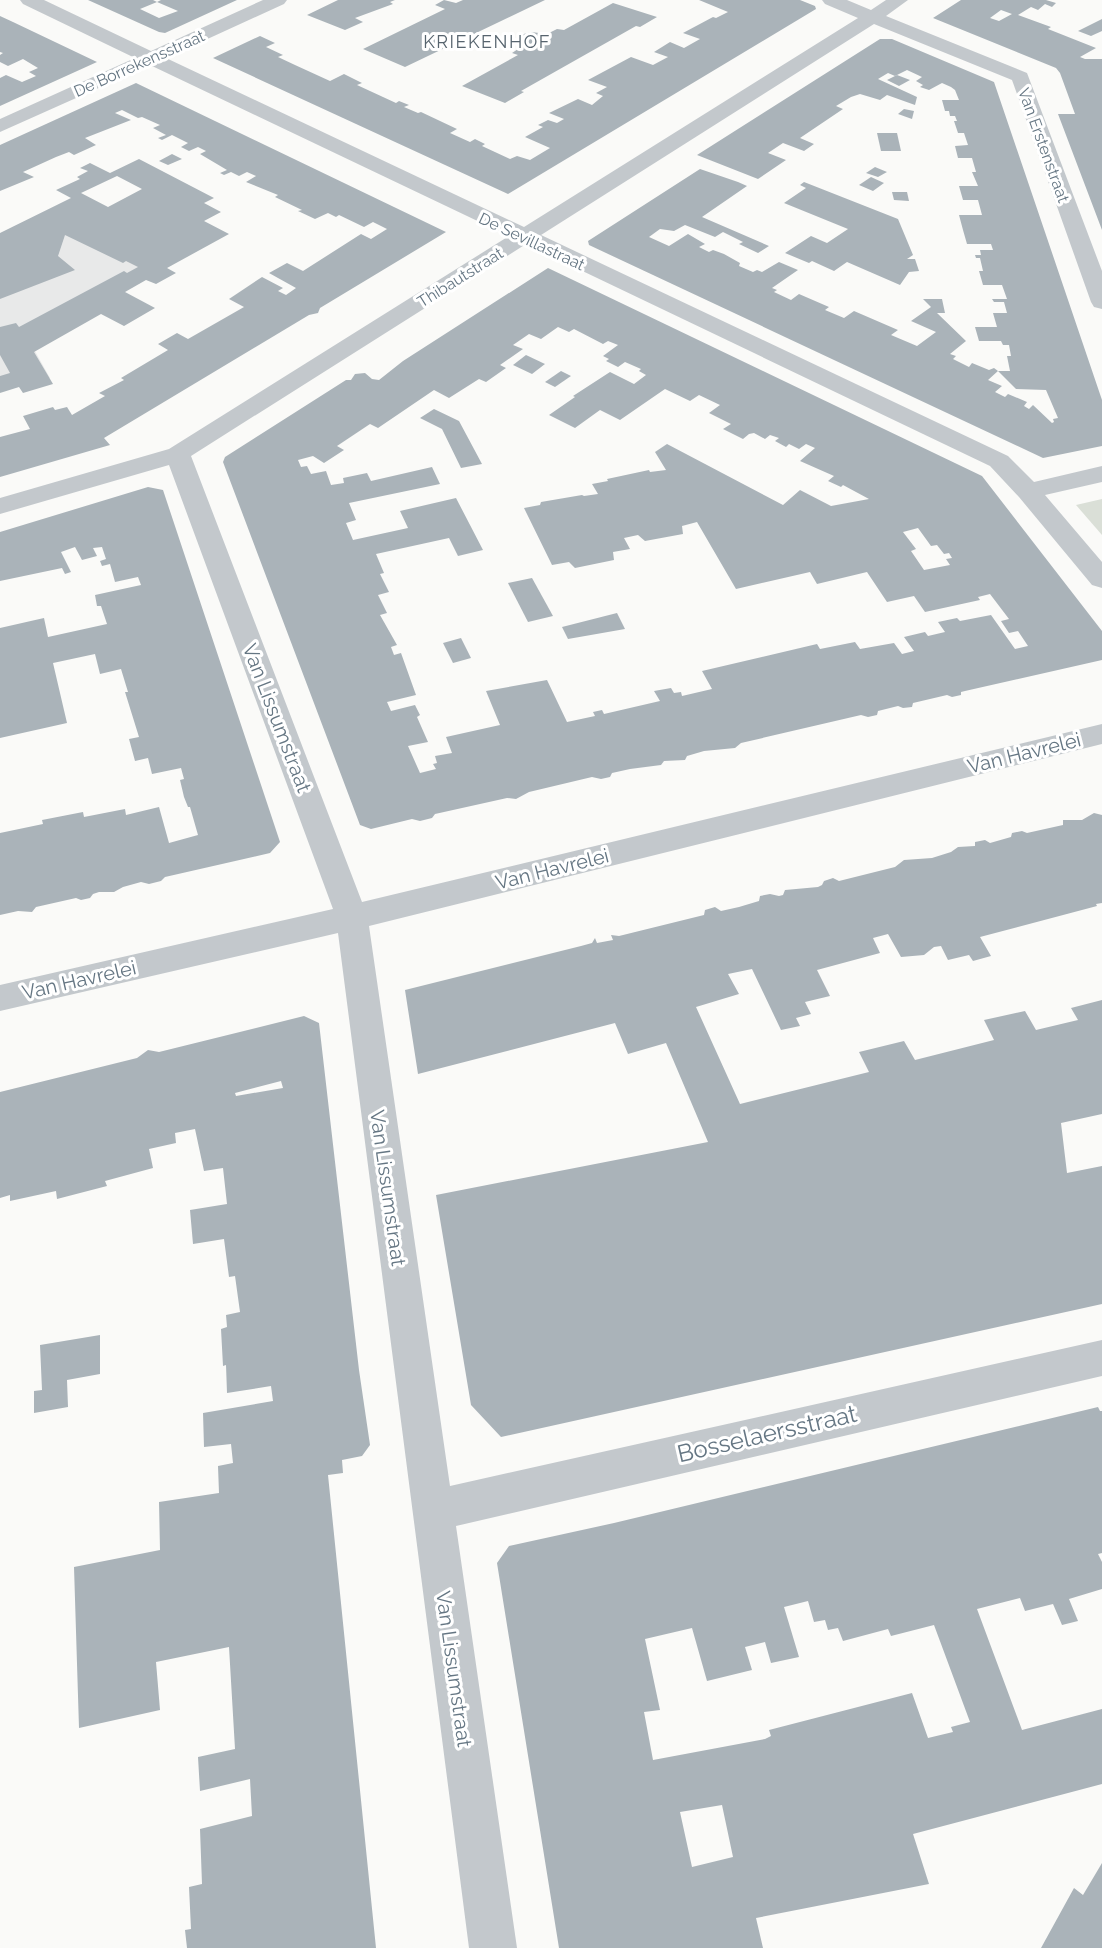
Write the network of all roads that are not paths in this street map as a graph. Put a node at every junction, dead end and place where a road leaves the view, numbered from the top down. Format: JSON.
{"nodes":[{"id":1,"x":29,"y":0,"type":"edge"},
{"id":2,"x":278,"y":0,"type":"edge"},
{"id":3,"x":831,"y":0,"type":"edge"},
{"id":4,"x":899,"y":0,"type":"edge"},
{"id":5,"x":873,"y":17,"type":"junction"},
{"id":6,"x":151,"y":57,"type":"junction"},
{"id":7,"x":0,"y":126,"type":"edge"},
{"id":8,"x":524,"y":237,"type":"junction"},
{"id":9,"x":1102,"y":302,"type":"edge"},
{"id":10,"x":178,"y":454,"type":"junction"},
{"id":11,"x":1102,"y":474,"type":"edge"},
{"id":12,"x":1028,"y":491,"type":"junction"},
{"id":13,"x":0,"y":506,"type":"edge"},
{"id":14,"x":1102,"y":579,"type":"edge"},
{"id":15,"x":1102,"y":734,"type":"edge"},
{"id":16,"x":352,"y":917,"type":"junction"},
{"id":17,"x":0,"y":998,"type":"edge"},
{"id":18,"x":1102,"y":1358,"type":"edge"},
{"id":19,"x":432,"y":1511,"type":"junction"},
{"id":20,"x":493,"y":1948,"type":"edge"}],
"edges":[{"from":1,"to":6,"type":"street","name":"De Sevillastraat"},
{"from":2,"to":6,"type":"street","name":"De Borrekensstraat"},
{"from":3,"to":5,"type":"street","name":"Van Erstenstraat"},
{"from":4,"to":5,"type":"street","name":"Thibautstraat"},
{"from":5,"to":8,"type":"street","name":"Thibautstraat"},
{"from":5,"to":9,"type":"street","name":"Van Erstenstraat"},
{"from":6,"to":7,"type":"street","name":"De Borrekensstraat"},
{"from":6,"to":8,"type":"street","name":"De Sevillastraat"},
{"from":8,"to":10,"type":"street","name":"Thibautstraat"},
{"from":8,"to":12,"type":"street","name":"De Sevillastraat"},
{"from":10,"to":13,"type":"street","name":"Thibautstraat"},
{"from":10,"to":16,"type":"street","name":"Van Lissumstraat"},
{"from":11,"to":12,"type":"street"},
{"from":12,"to":14,"type":"street","name":"De Sevillastraat"},
{"from":15,"to":16,"type":"street","name":"Van Havrelei"},
{"from":16,"to":17,"type":"street","name":"Van Havrelei"},
{"from":16,"to":19,"type":"street","name":"Van Lissumstraat"},
{"from":18,"to":19,"type":"street","name":"Bosselaersstraat"},
{"from":19,"to":20,"type":"street","name":"Van Lissumstraat"}]}
